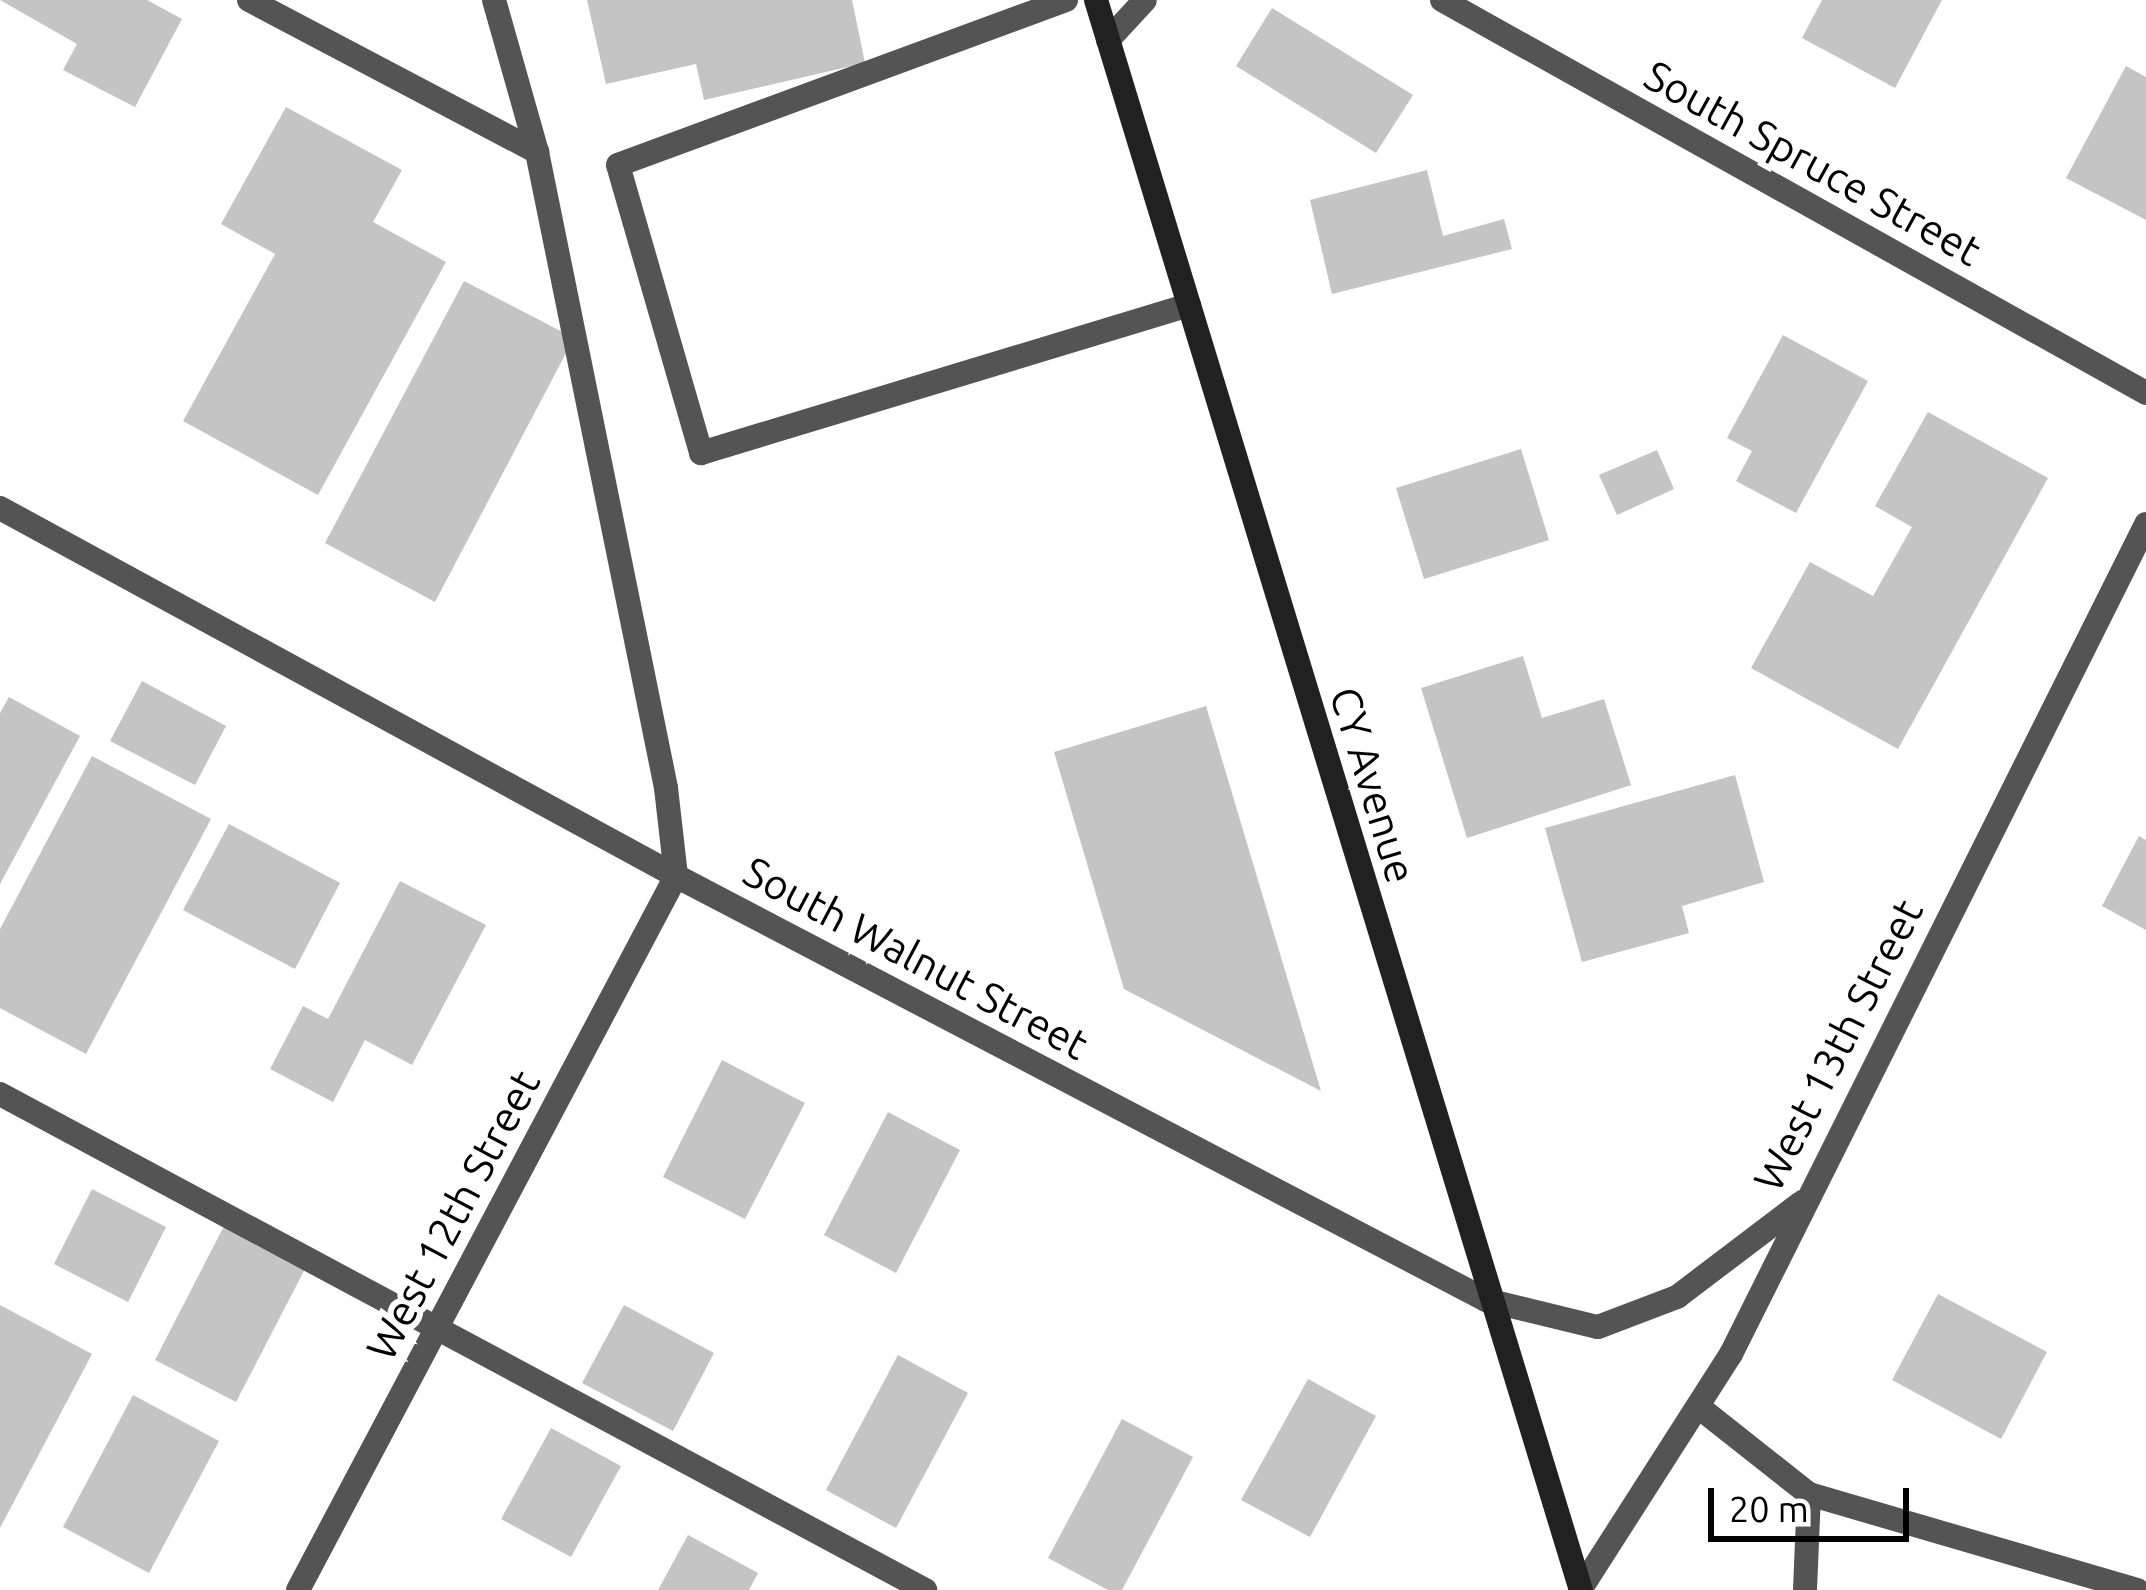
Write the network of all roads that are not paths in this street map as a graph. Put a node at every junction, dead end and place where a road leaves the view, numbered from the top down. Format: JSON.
{"nodes":[{"id":1,"x":249,"y":0,"type":"edge"},
{"id":2,"x":494,"y":0,"type":"edge"},
{"id":3,"x":1066,"y":0,"type":"edge"},
{"id":4,"x":1096,"y":0,"type":"edge"},
{"id":5,"x":1129,"y":0,"type":"edge"},
{"id":6,"x":1145,"y":0,"type":"edge"},
{"id":7,"x":1442,"y":0,"type":"edge"},
{"id":8,"x":1108,"y":40,"type":"junction"},
{"id":9,"x":537,"y":152,"type":"junction"},
{"id":10,"x":1189,"y":305,"type":"junction"},
{"id":11,"x":2146,"y":393,"type":"edge"},
{"id":12,"x":0,"y":508,"type":"edge"},
{"id":13,"x":2146,"y":524,"type":"edge"},
{"id":14,"x":676,"y":877,"type":"junction"},
{"id":15,"x":0,"y":1094,"type":"edge"},
{"id":16,"x":1802,"y":1202,"type":"junction"},
{"id":17,"x":1486,"y":1300,"type":"junction"},
{"id":18,"x":438,"y":1327,"type":"junction"},
{"id":19,"x":1700,"y":1408,"type":"junction"},
{"id":20,"x":1809,"y":1494,"type":"junction"},
{"id":21,"x":298,"y":1590,"type":"edge"},
{"id":22,"x":925,"y":1590,"type":"edge"},
{"id":23,"x":1581,"y":1590,"type":"edge"},
{"id":24,"x":1805,"y":1590,"type":"edge"},
{"id":25,"x":2137,"y":1590,"type":"edge"}],
"edges":[{"from":1,"to":9,"type":"street"},
{"from":2,"to":9,"type":"street"},
{"from":3,"to":10,"type":"street"},
{"from":4,"to":8,"type":"main road","name":"CY Avenue"},
{"from":5,"to":8,"type":"street"},
{"from":6,"to":8,"type":"street"},
{"from":7,"to":11,"type":"street","name":"South Spruce Street"},
{"from":8,"to":10,"type":"main road","name":"CY Avenue"},
{"from":9,"to":14,"type":"street"},
{"from":10,"to":17,"type":"main road","name":"CY Avenue"},
{"from":12,"to":14,"type":"street","name":"South Walnut Street"},
{"from":13,"to":16,"type":"street","name":"West 13th Street"},
{"from":14,"to":17,"type":"street","name":"South Walnut Street"},
{"from":14,"to":18,"type":"street","name":"West 12th Street"},
{"from":15,"to":18,"type":"street"},
{"from":16,"to":17,"type":"street","name":"South Walnut Street"},
{"from":16,"to":19,"type":"street","name":"West 13th Street"},
{"from":17,"to":23,"type":"main road","name":"CY Avenue"},
{"from":18,"to":21,"type":"street","name":"West 12th Street"},
{"from":18,"to":22,"type":"street"},
{"from":19,"to":20,"type":"street"},
{"from":19,"to":23,"type":"street","name":"West 13th Street"},
{"from":20,"to":24,"type":"street"},
{"from":20,"to":25,"type":"street"}]}
